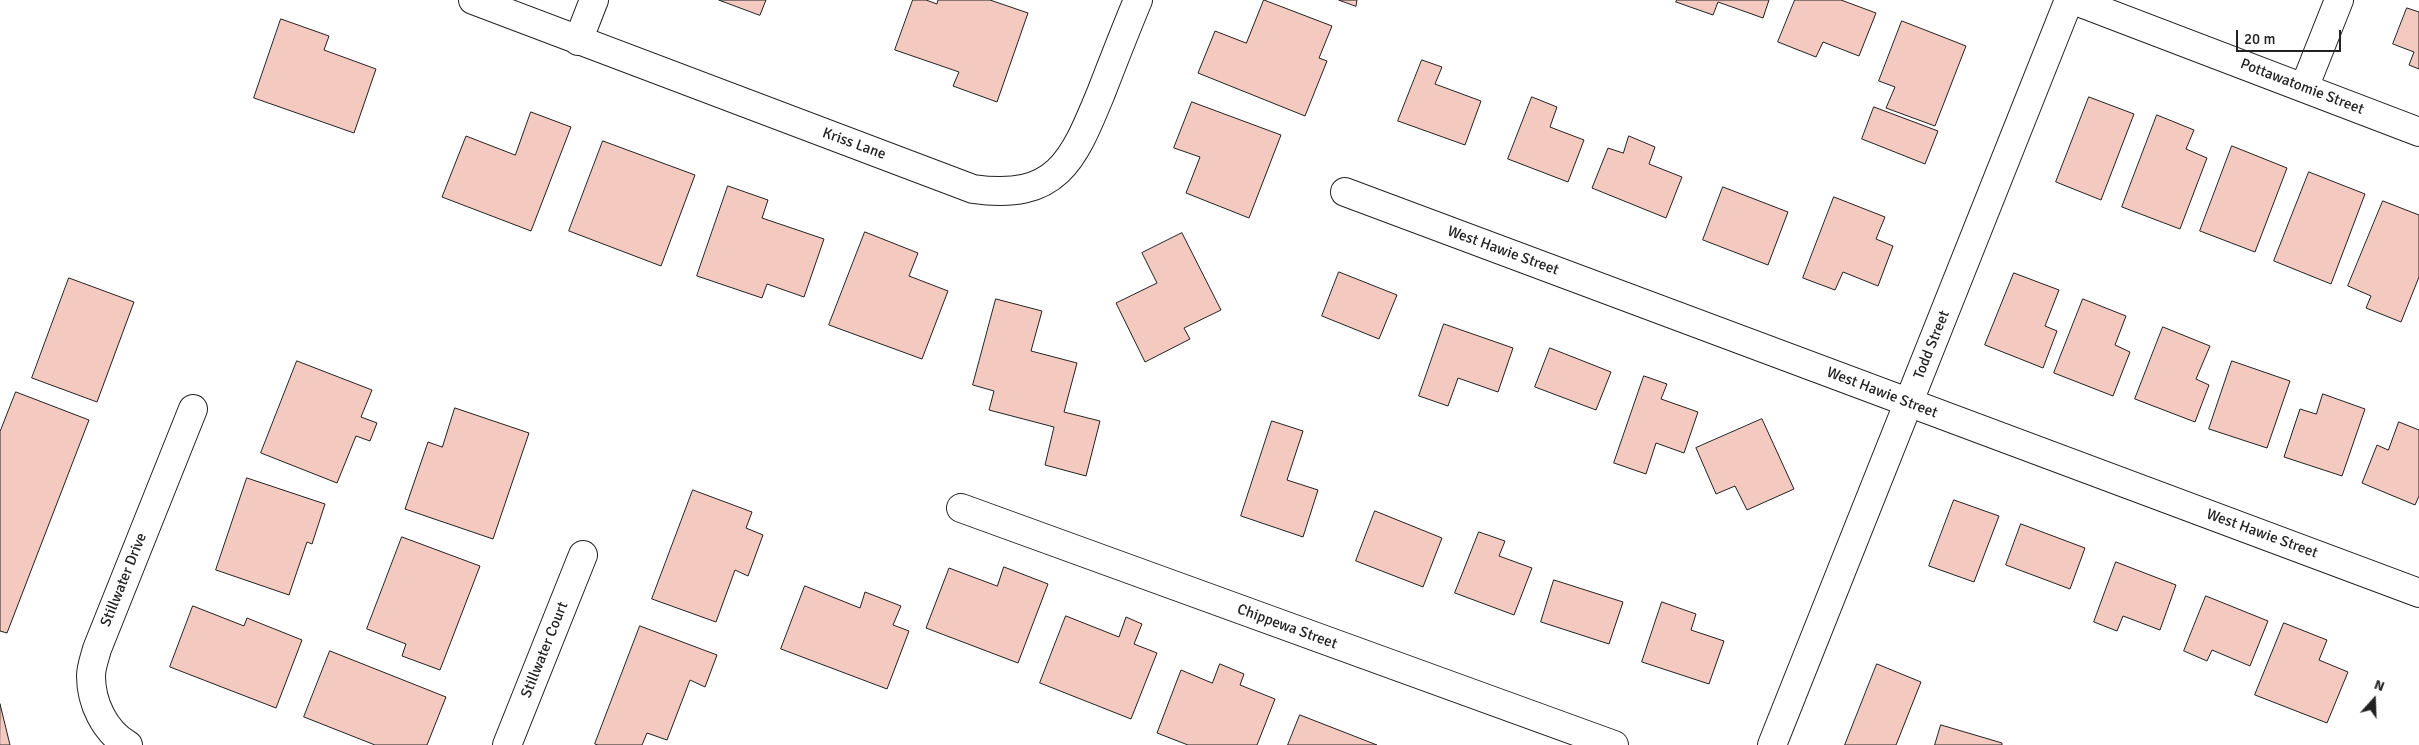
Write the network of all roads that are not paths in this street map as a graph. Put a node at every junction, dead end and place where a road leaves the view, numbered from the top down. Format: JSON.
{"nodes":[{"id":1,"x":473,"y":0,"type":"edge"},
{"id":2,"x":594,"y":0,"type":"edge"},
{"id":3,"x":1138,"y":0,"type":"edge"},
{"id":4,"x":2069,"y":0,"type":"edge"},
{"id":5,"x":2073,"y":0,"type":"edge"},
{"id":6,"x":2339,"y":0,"type":"edge"},
{"id":7,"x":578,"y":41,"type":"junction"},
{"id":8,"x":2304,"y":88,"type":"junction"},
{"id":9,"x":2419,"y":132,"type":"edge"},
{"id":10,"x":1345,"y":192,"type":"dead end"},
{"id":11,"x":1908,"y":402,"type":"junction"},
{"id":12,"x":192,"y":409,"type":"dead end"},
{"id":13,"x":960,"y":508,"type":"dead end"},
{"id":14,"x":583,"y":555,"type":"dead end"},
{"id":15,"x":2419,"y":593,"type":"edge"},
{"id":16,"x":128,"y":745,"type":"edge"},
{"id":17,"x":507,"y":745,"type":"edge"},
{"id":18,"x":1614,"y":745,"type":"edge"},
{"id":19,"x":1772,"y":745,"type":"edge"}],
"edges":[{"from":1,"to":7,"type":"street","name":"Kriss Lane"},
{"from":2,"to":7,"type":"street"},
{"from":3,"to":7,"type":"street","name":"Kriss Lane"},
{"from":4,"to":11,"type":"street","name":"Todd Street"},
{"from":5,"to":8,"type":"street","name":"Pottawatomie Street"},
{"from":6,"to":8,"type":"street"},
{"from":8,"to":9,"type":"street","name":"Pottawatomie Street"},
{"from":10,"to":11,"type":"street","name":"West Hawie Street"},
{"from":11,"to":15,"type":"street","name":"West Hawie Street"},
{"from":11,"to":19,"type":"street","name":"Todd Street"},
{"from":12,"to":16,"type":"street","name":"Stillwater Drive"},
{"from":13,"to":18,"type":"street","name":"Chippewa Street"},
{"from":14,"to":17,"type":"street","name":"Stillwater Court"}]}
